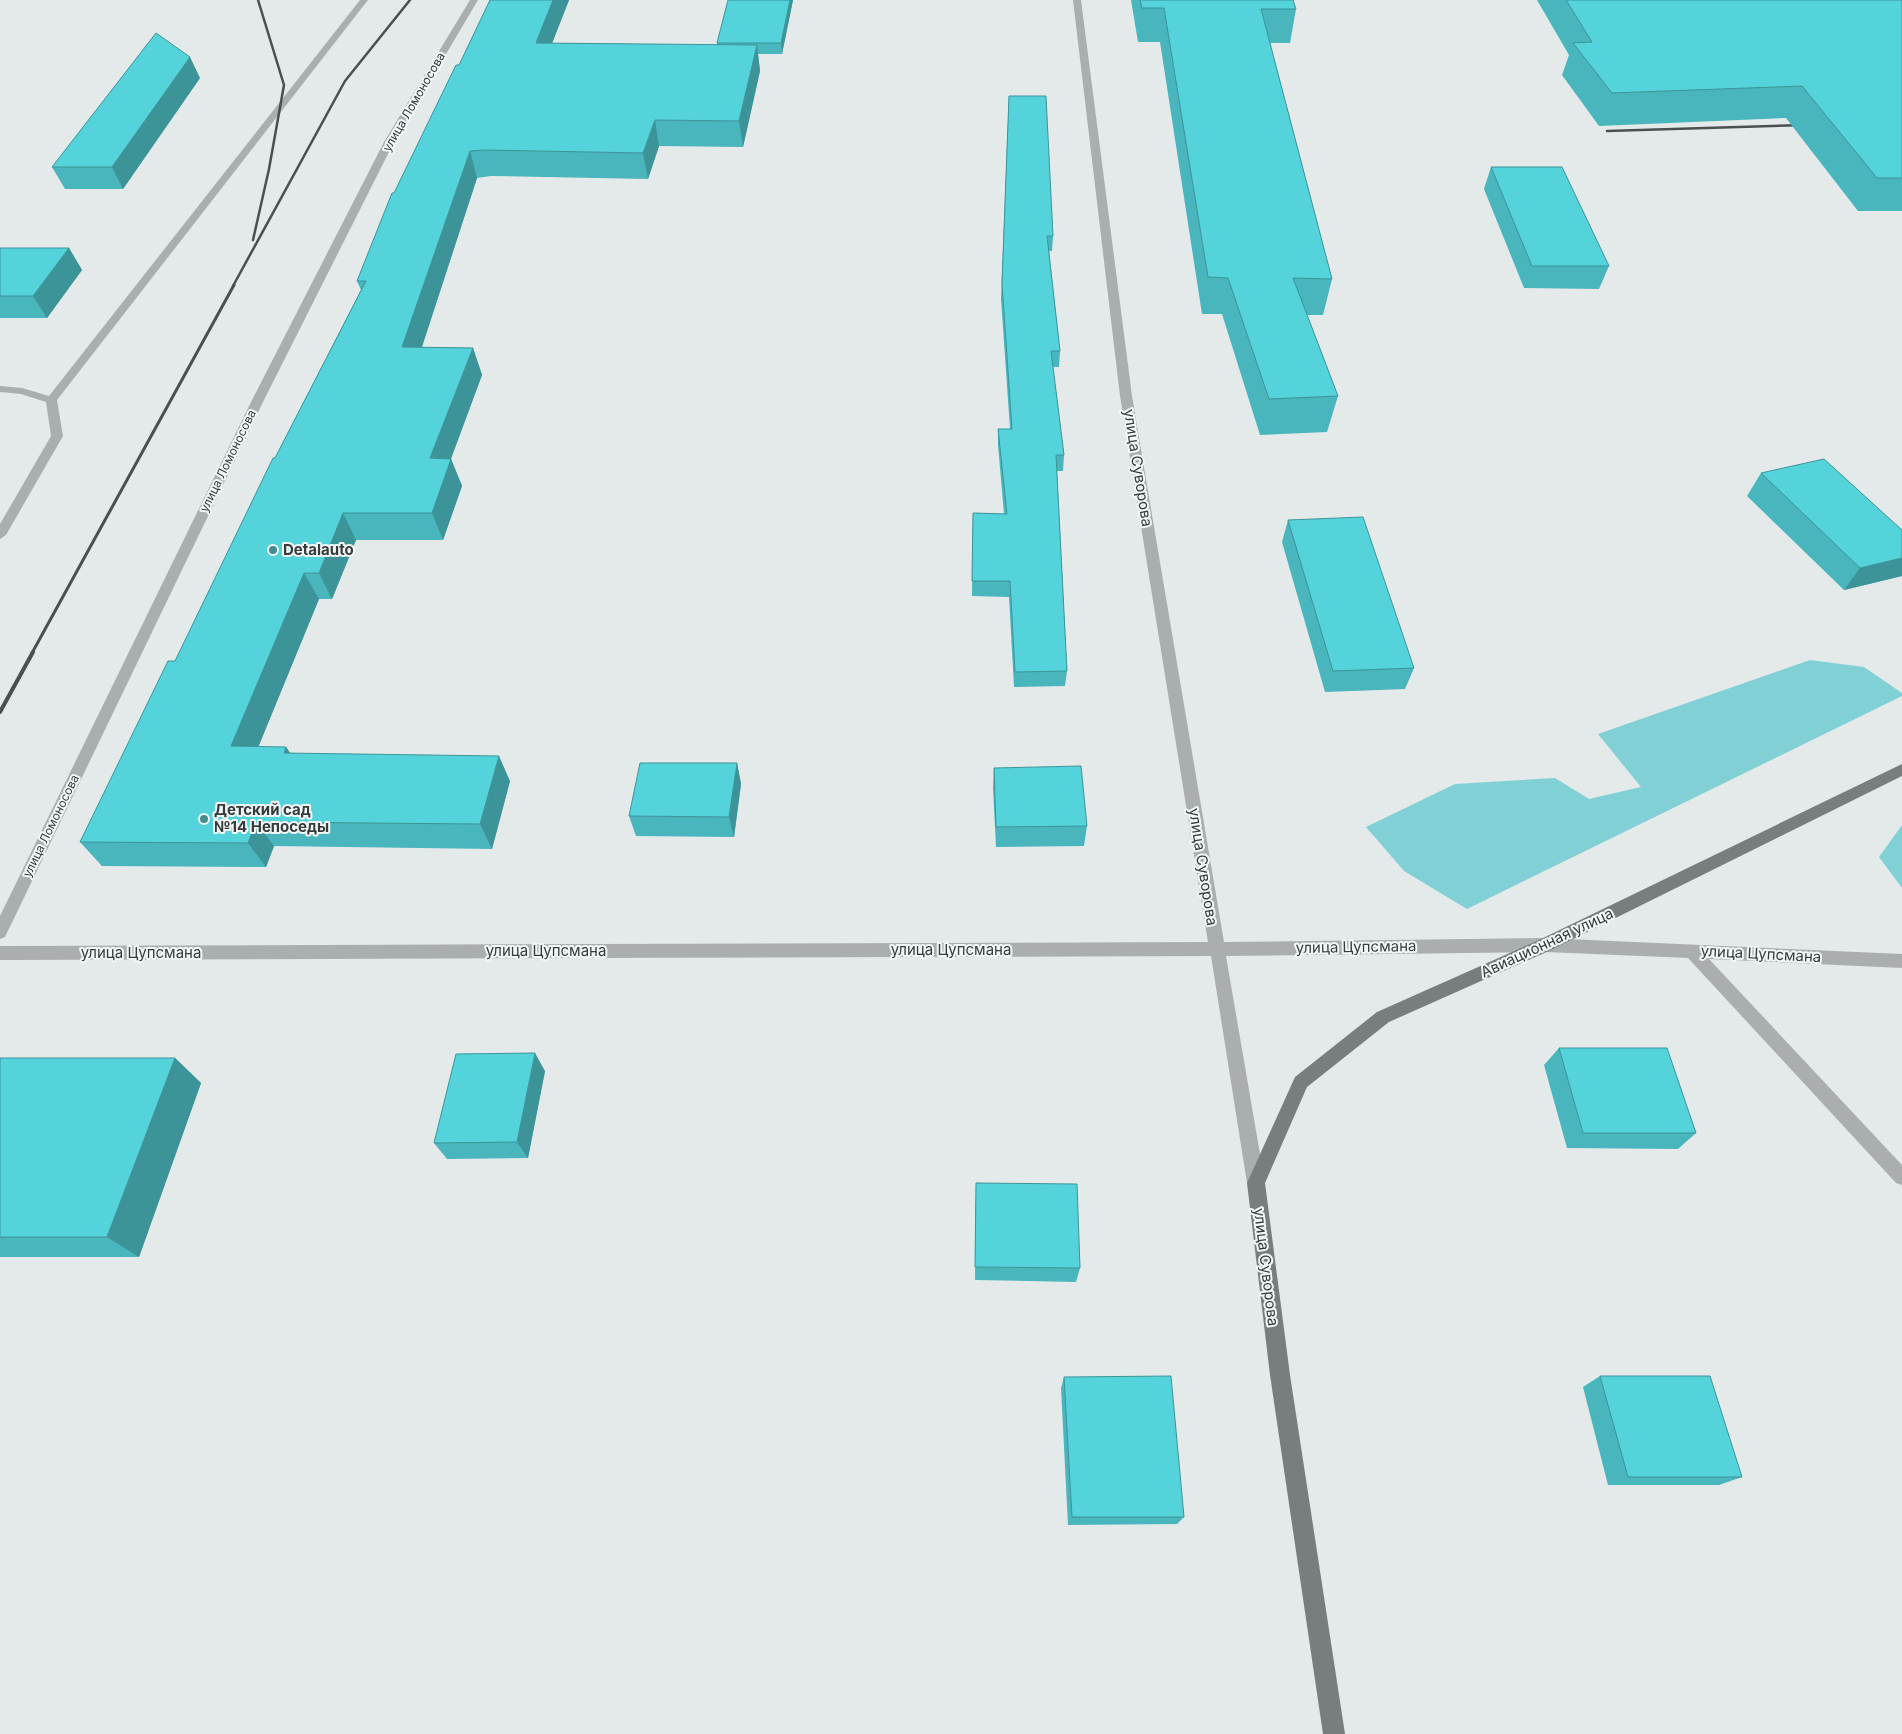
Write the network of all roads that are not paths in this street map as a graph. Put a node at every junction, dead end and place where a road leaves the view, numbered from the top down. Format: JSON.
{"nodes":[{"id":1,"x":364,"y":0,"type":"edge"},
{"id":2,"x":474,"y":0,"type":"edge"},
{"id":3,"x":1077,"y":0,"type":"edge"},
{"id":4,"x":0,"y":389,"type":"edge"},
{"id":5,"x":51,"y":400,"type":"junction"},
{"id":6,"x":0,"y":535,"type":"edge"},
{"id":7,"x":1902,"y":770,"type":"edge"},
{"id":8,"x":0,"y":932,"type":"edge"},
{"id":9,"x":1545,"y":946,"type":"junction"},
{"id":10,"x":1216,"y":949,"type":"junction"},
{"id":11,"x":1691,"y":951,"type":"junction"},
{"id":12,"x":0,"y":953,"type":"edge"},
{"id":13,"x":1902,"y":961,"type":"edge"},
{"id":14,"x":1902,"y":1177,"type":"edge"},
{"id":15,"x":1256,"y":1183,"type":"junction"},
{"id":16,"x":1334,"y":1734,"type":"edge"}],
"edges":[{"from":1,"to":5,"type":"street"},
{"from":2,"to":8,"type":"street","name":"улица Ломоносова"},
{"from":3,"to":10,"type":"street","name":"улица Суворова"},
{"from":4,"to":5,"type":"street"},
{"from":5,"to":6,"type":"street"},
{"from":7,"to":9,"type":"main road","name":"Авиационная улица"},
{"from":9,"to":10,"type":"street","name":"улица Цупсмана"},
{"from":9,"to":11,"type":"street","name":"улица Цупсмана"},
{"from":9,"to":15,"type":"main road","name":"Авиационная улица"},
{"from":10,"to":12,"type":"street","name":"улица Цупсмана"},
{"from":10,"to":15,"type":"street","name":"улица Суворова"},
{"from":11,"to":13,"type":"street","name":"улица Цупсмана"},
{"from":11,"to":14,"type":"street"},
{"from":15,"to":16,"type":"main road","name":"улица Суворова"}]}
